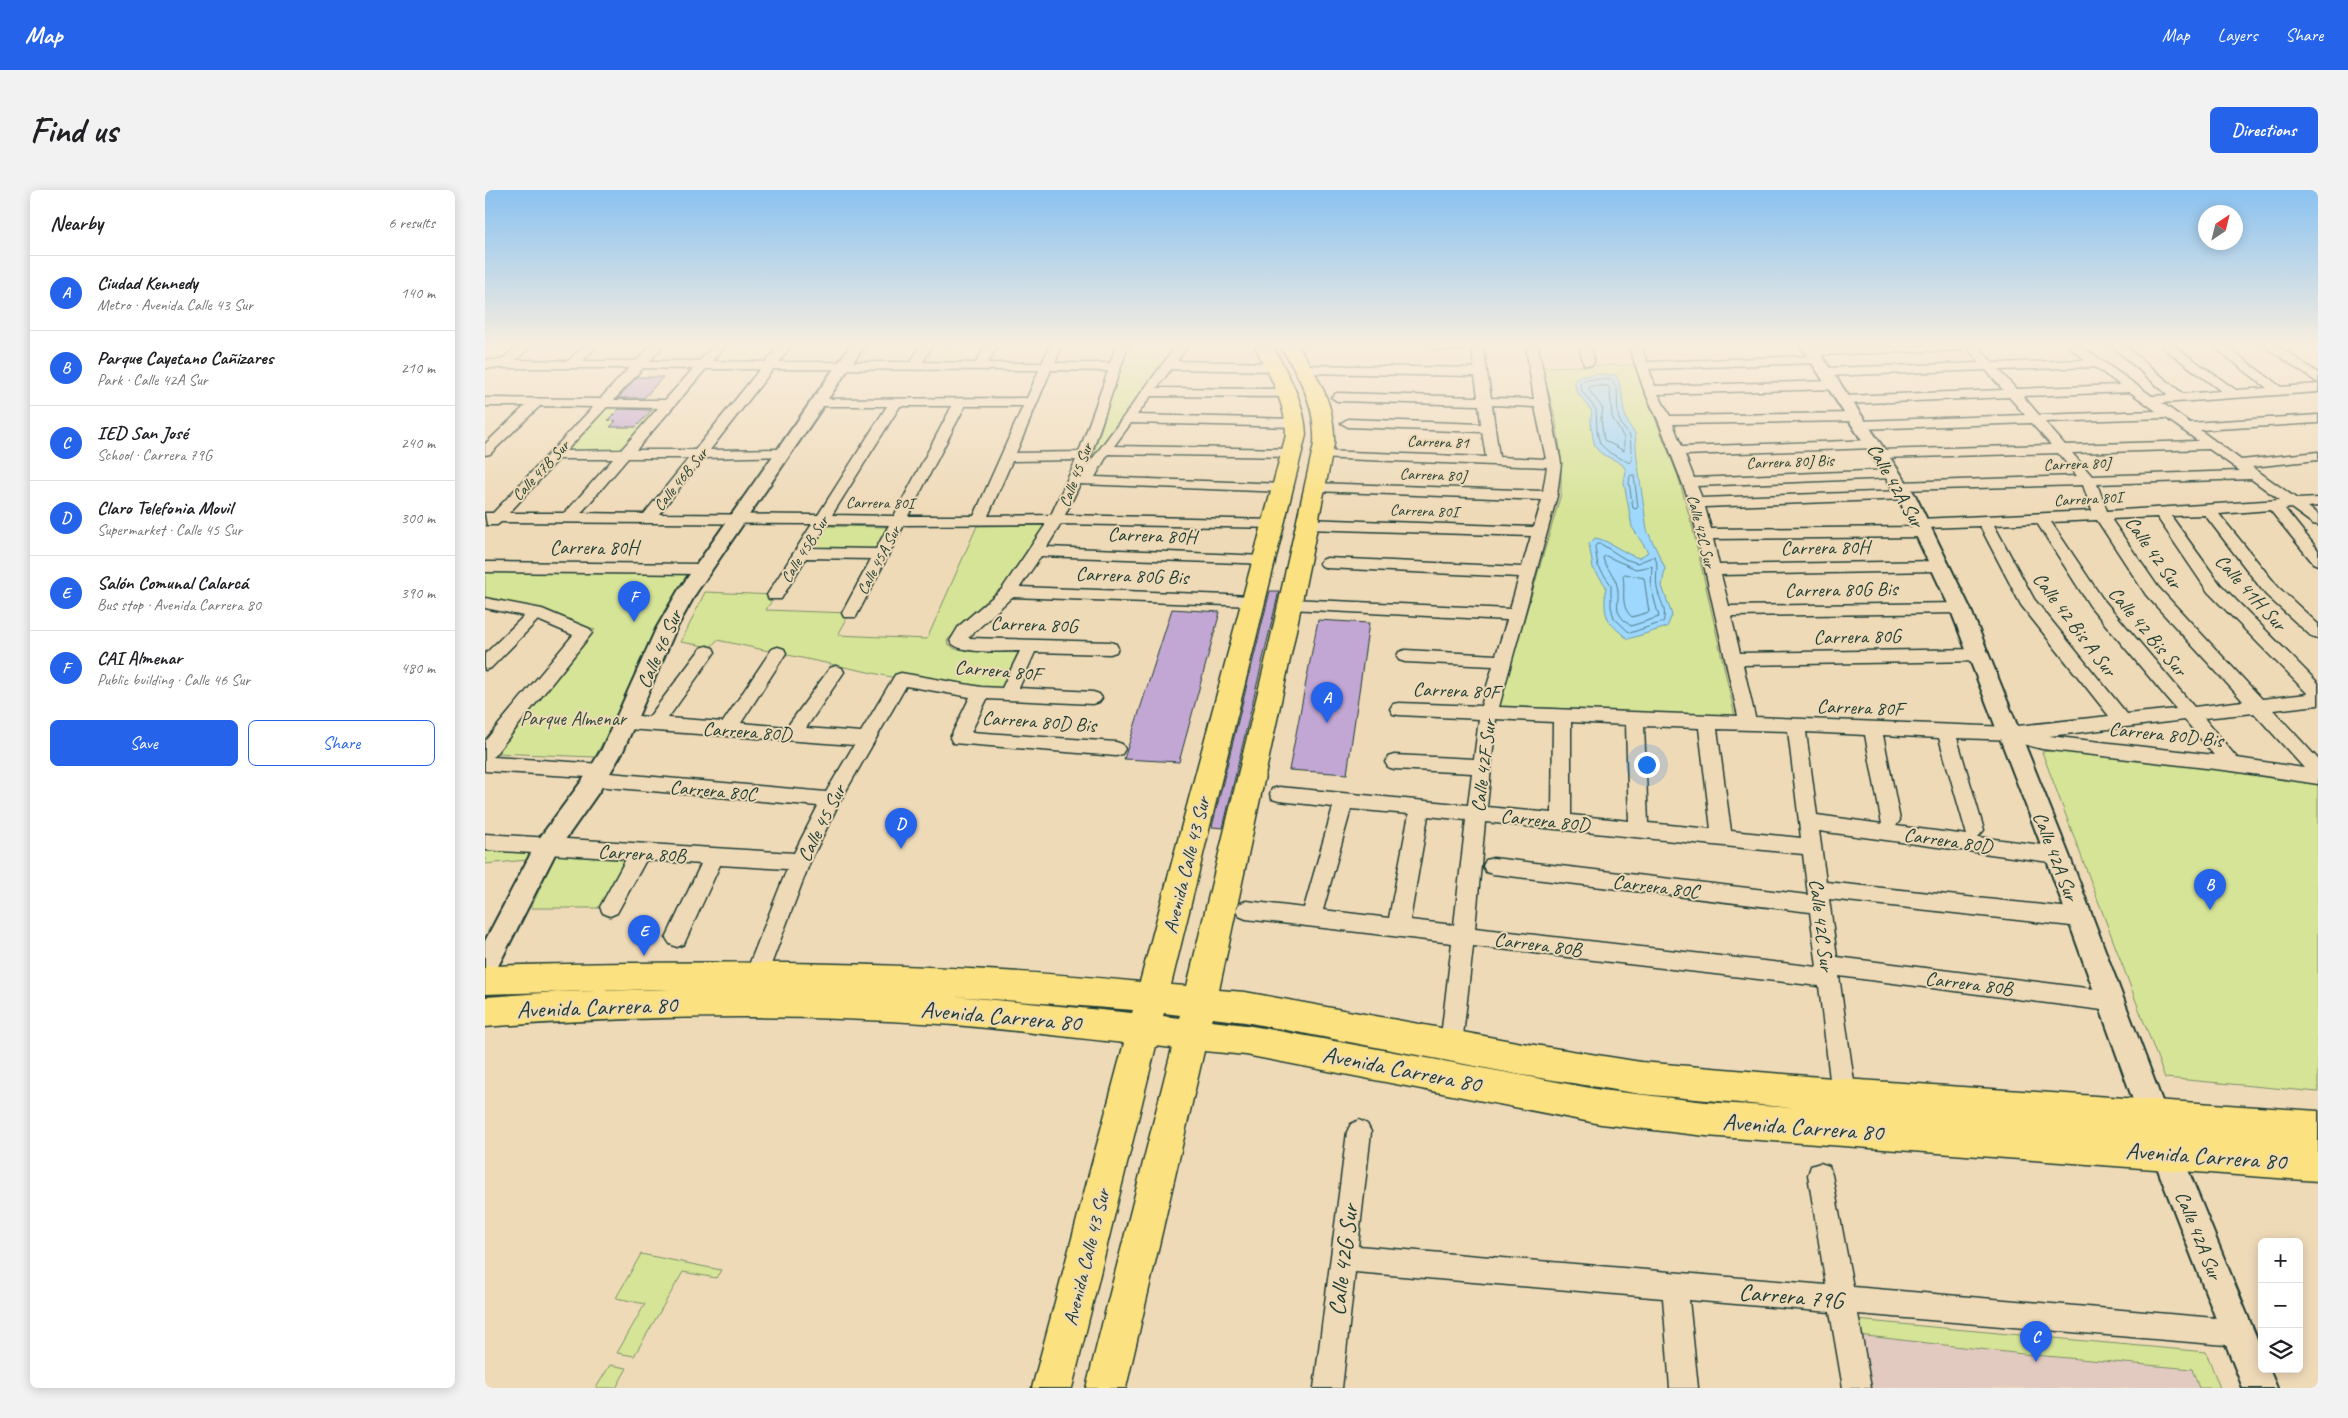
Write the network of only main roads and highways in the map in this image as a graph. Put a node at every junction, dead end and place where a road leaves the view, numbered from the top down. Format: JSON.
{"nodes":[{"id":1,"x":1289,"y":402,"type":"edge"},
{"id":2,"x":1319,"y":402,"type":"edge"},
{"id":3,"x":485,"y":980,"type":"edge"},
{"id":4,"x":485,"y":1012,"type":"edge"},
{"id":5,"x":1148,"y":1013,"type":"junction"},
{"id":6,"x":1195,"y":1018,"type":"junction"},
{"id":7,"x":2318,"y":1128,"type":"edge"},
{"id":8,"x":2318,"y":1164,"type":"edge"},
{"id":9,"x":1052,"y":1388,"type":"edge"},
{"id":10,"x":1106,"y":1388,"type":"edge"}],
"edges":[{"from":1,"to":5,"type":"main road","name":"Avenida Calle 43 Sur"},
{"from":2,"to":6,"type":"main road"},
{"from":3,"to":5,"type":"main road","name":"Avenida Carrera 80"},
{"from":4,"to":5,"type":"main road","name":"Avenida Carrera 80"},
{"from":5,"to":6,"type":"main road","name":"Avenida Carrera 80"},
{"from":5,"to":9,"type":"main road","name":"Avenida Calle 43 Sur"},
{"from":6,"to":7,"type":"main road","name":"Avenida Carrera 80"},
{"from":6,"to":8,"type":"main road","name":"Avenida Carrera 80"},
{"from":6,"to":10,"type":"main road"}]}
